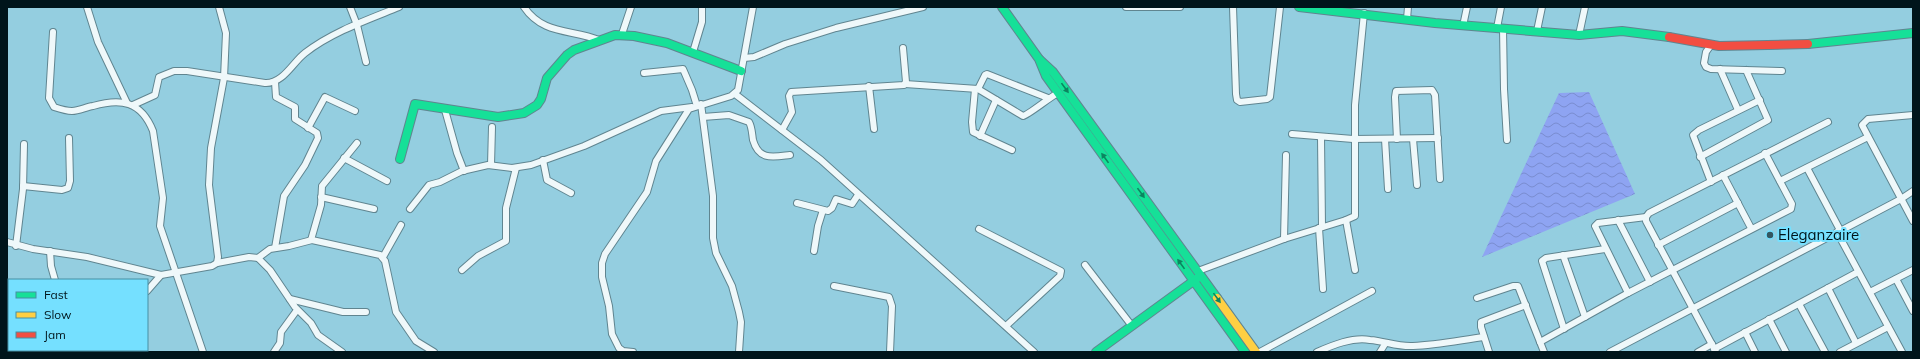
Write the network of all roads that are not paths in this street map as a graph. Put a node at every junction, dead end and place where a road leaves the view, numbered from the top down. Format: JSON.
{"nodes":[{"id":1,"x":87,"y":7,"type":"edge"},
{"id":2,"x":219,"y":7,"type":"edge"},
{"id":3,"x":350,"y":7,"type":"edge"},
{"id":4,"x":399,"y":7,"type":"edge"},
{"id":5,"x":524,"y":7,"type":"edge"},
{"id":6,"x":631,"y":7,"type":"edge"},
{"id":7,"x":702,"y":7,"type":"edge"},
{"id":8,"x":753,"y":7,"type":"edge"},
{"id":9,"x":923,"y":7,"type":"edge"},
{"id":10,"x":1002,"y":7,"type":"edge"},
{"id":11,"x":1126,"y":7,"type":"edge"},
{"id":12,"x":1168,"y":7,"type":"edge"},
{"id":13,"x":1180,"y":7,"type":"edge"},
{"id":14,"x":1234,"y":7,"type":"edge"},
{"id":15,"x":1280,"y":7,"type":"edge"},
{"id":16,"x":1408,"y":7,"type":"edge"},
{"id":17,"x":1466,"y":7,"type":"edge"},
{"id":18,"x":1501,"y":7,"type":"edge"},
{"id":19,"x":1542,"y":7,"type":"edge"},
{"id":20,"x":1585,"y":7,"type":"edge"},
{"id":21,"x":1308,"y":8,"type":"edge"},
{"id":22,"x":1344,"y":9,"type":"edge"},
{"id":23,"x":1364,"y":14,"type":"junction"},
{"id":24,"x":1407,"y":19,"type":"junction"},
{"id":25,"x":357,"y":25,"type":"junction"},
{"id":26,"x":1463,"y":26,"type":"junction"},
{"id":27,"x":1500,"y":28,"type":"junction"},
{"id":28,"x":1537,"y":31,"type":"junction"},
{"id":29,"x":53,"y":32,"type":"dead end"},
{"id":30,"x":1913,"y":32,"type":"edge"},
{"id":31,"x":622,"y":34,"type":"junction"},
{"id":32,"x":1579,"y":35,"type":"junction"},
{"id":33,"x":599,"y":40,"type":"junction"},
{"id":34,"x":1711,"y":45,"type":"junction"},
{"id":35,"x":903,"y":48,"type":"dead end"},
{"id":36,"x":693,"y":52,"type":"junction"},
{"id":37,"x":744,"y":58,"type":"junction"},
{"id":38,"x":1039,"y":59,"type":"junction"},
{"id":39,"x":366,"y":62,"type":"dead end"},
{"id":40,"x":1720,"y":69,"type":"junction"},
{"id":41,"x":1746,"y":70,"type":"junction"},
{"id":42,"x":742,"y":71,"type":"junction"},
{"id":43,"x":1782,"y":71,"type":"dead end"},
{"id":44,"x":644,"y":73,"type":"dead end"},
{"id":45,"x":224,"y":78,"type":"junction"},
{"id":46,"x":275,"y":82,"type":"junction"},
{"id":47,"x":905,"y":84,"type":"junction"},
{"id":48,"x":869,"y":86,"type":"junction"},
{"id":49,"x":977,"y":89,"type":"junction"},
{"id":50,"x":1058,"y":93,"type":"junction"},
{"id":51,"x":735,"y":94,"type":"junction"},
{"id":52,"x":1048,"y":98,"type":"junction"},
{"id":53,"x":996,"y":100,"type":"junction"},
{"id":54,"x":1760,"y":100,"type":"junction"},
{"id":55,"x":130,"y":104,"type":"junction"},
{"id":56,"x":697,"y":106,"type":"junction"},
{"id":57,"x":445,"y":110,"type":"junction"},
{"id":58,"x":1738,"y":110,"type":"junction"},
{"id":59,"x":355,"y":111,"type":"dead end"},
{"id":60,"x":1913,"y":115,"type":"edge"},
{"id":61,"x":703,"y":117,"type":"junction"},
{"id":62,"x":1828,"y":122,"type":"dead end"},
{"id":63,"x":492,"y":127,"type":"dead end"},
{"id":64,"x":308,"y":128,"type":"junction"},
{"id":65,"x":874,"y":129,"type":"dead end"},
{"id":66,"x":782,"y":130,"type":"junction"},
{"id":67,"x":1292,"y":134,"type":"dead end"},
{"id":68,"x":980,"y":136,"type":"junction"},
{"id":69,"x":1321,"y":137,"type":"junction"},
{"id":70,"x":1868,"y":137,"type":"junction"},
{"id":71,"x":69,"y":138,"type":"dead end"},
{"id":72,"x":1438,"y":138,"type":"junction"},
{"id":73,"x":1353,"y":139,"type":"junction"},
{"id":74,"x":1385,"y":139,"type":"junction"},
{"id":75,"x":1397,"y":139,"type":"junction"},
{"id":76,"x":1414,"y":139,"type":"junction"},
{"id":77,"x":1507,"y":140,"type":"dead end"},
{"id":78,"x":357,"y":143,"type":"dead end"},
{"id":79,"x":24,"y":144,"type":"dead end"},
{"id":80,"x":1012,"y":150,"type":"dead end"},
{"id":81,"x":1764,"y":153,"type":"junction"},
{"id":82,"x":1286,"y":155,"type":"dead end"},
{"id":83,"x":790,"y":156,"type":"dead end"},
{"id":84,"x":1700,"y":157,"type":"junction"},
{"id":85,"x":344,"y":158,"type":"junction"},
{"id":86,"x":400,"y":159,"type":"dead end"},
{"id":87,"x":543,"y":160,"type":"junction"},
{"id":88,"x":490,"y":165,"type":"junction"},
{"id":89,"x":516,"y":168,"type":"junction"},
{"id":90,"x":1807,"y":168,"type":"junction"},
{"id":91,"x":464,"y":171,"type":"junction"},
{"id":92,"x":1723,"y":175,"type":"junction"},
{"id":93,"x":1440,"y":179,"type":"dead end"},
{"id":94,"x":387,"y":181,"type":"dead end"},
{"id":95,"x":1780,"y":181,"type":"junction"},
{"id":96,"x":1711,"y":182,"type":"junction"},
{"id":97,"x":1417,"y":185,"type":"dead end"},
{"id":98,"x":23,"y":186,"type":"junction"},
{"id":99,"x":1388,"y":189,"type":"dead end"},
{"id":100,"x":1913,"y":191,"type":"edge"},
{"id":101,"x":570,"y":193,"type":"dead end"},
{"id":102,"x":858,"y":195,"type":"junction"},
{"id":103,"x":321,"y":197,"type":"junction"},
{"id":104,"x":1901,"y":199,"type":"junction"},
{"id":105,"x":797,"y":203,"type":"dead end"},
{"id":106,"x":1738,"y":203,"type":"junction"},
{"id":107,"x":374,"y":209,"type":"dead end"},
{"id":108,"x":410,"y":209,"type":"dead end"},
{"id":109,"x":823,"y":210,"type":"junction"},
{"id":110,"x":1646,"y":217,"type":"junction"},
{"id":111,"x":1346,"y":220,"type":"junction"},
{"id":112,"x":1618,"y":220,"type":"junction"},
{"id":113,"x":1913,"y":221,"type":"edge"},
{"id":114,"x":402,"y":225,"type":"dead end"},
{"id":115,"x":1321,"y":227,"type":"junction"},
{"id":116,"x":1751,"y":228,"type":"junction"},
{"id":117,"x":979,"y":229,"type":"dead end"},
{"id":118,"x":1838,"y":231,"type":"junction"},
{"id":119,"x":1284,"y":239,"type":"junction"},
{"id":120,"x":311,"y":240,"type":"junction"},
{"id":121,"x":7,"y":242,"type":"edge"},
{"id":122,"x":1658,"y":245,"type":"junction"},
{"id":123,"x":16,"y":246,"type":"junction"},
{"id":124,"x":274,"y":248,"type":"junction"},
{"id":125,"x":1605,"y":249,"type":"junction"},
{"id":126,"x":814,"y":251,"type":"dead end"},
{"id":127,"x":50,"y":252,"type":"junction"},
{"id":128,"x":1564,"y":255,"type":"junction"},
{"id":129,"x":383,"y":257,"type":"junction"},
{"id":130,"x":258,"y":258,"type":"junction"},
{"id":131,"x":217,"y":263,"type":"junction"},
{"id":132,"x":1085,"y":265,"type":"dead end"},
{"id":133,"x":462,"y":270,"type":"dead end"},
{"id":134,"x":1355,"y":270,"type":"dead end"},
{"id":135,"x":1672,"y":270,"type":"junction"},
{"id":136,"x":1913,"y":270,"type":"edge"},
{"id":137,"x":176,"y":271,"type":"junction"},
{"id":138,"x":1858,"y":272,"type":"junction"},
{"id":139,"x":1200,"y":274,"type":"junction"},
{"id":140,"x":161,"y":275,"type":"junction"},
{"id":141,"x":55,"y":279,"type":"edge"},
{"id":142,"x":1896,"y":279,"type":"junction"},
{"id":143,"x":1194,"y":281,"type":"junction"},
{"id":144,"x":1650,"y":282,"type":"junction"},
{"id":145,"x":834,"y":286,"type":"dead end"},
{"id":146,"x":1828,"y":288,"type":"junction"},
{"id":147,"x":1323,"y":289,"type":"dead end"},
{"id":148,"x":148,"y":290,"type":"edge"},
{"id":149,"x":1372,"y":291,"type":"dead end"},
{"id":150,"x":1870,"y":292,"type":"junction"},
{"id":151,"x":1628,"y":293,"type":"junction"},
{"id":152,"x":290,"y":298,"type":"junction"},
{"id":153,"x":1477,"y":298,"type":"dead end"},
{"id":154,"x":1799,"y":304,"type":"junction"},
{"id":155,"x":1526,"y":305,"type":"junction"},
{"id":156,"x":1692,"y":308,"type":"junction"},
{"id":157,"x":297,"y":310,"type":"junction"},
{"id":158,"x":1913,"y":311,"type":"edge"},
{"id":159,"x":366,"y":312,"type":"dead end"},
{"id":160,"x":1585,"y":317,"type":"junction"},
{"id":161,"x":1769,"y":319,"type":"junction"},
{"id":162,"x":1006,"y":326,"type":"junction"},
{"id":163,"x":1132,"y":326,"type":"junction"},
{"id":164,"x":1888,"y":327,"type":"junction"},
{"id":165,"x":1564,"y":329,"type":"junction"},
{"id":166,"x":1745,"y":332,"type":"junction"},
{"id":167,"x":1484,"y":338,"type":"junction"},
{"id":168,"x":1247,"y":340,"type":"junction"},
{"id":169,"x":1540,"y":342,"type":"junction"},
{"id":170,"x":1856,"y":343,"type":"junction"},
{"id":171,"x":1385,"y":344,"type":"junction"},
{"id":172,"x":1714,"y":348,"type":"edge"},
{"id":173,"x":1243,"y":351,"type":"edge"},
{"id":174,"x":203,"y":352,"type":"edge"},
{"id":175,"x":274,"y":352,"type":"edge"},
{"id":176,"x":342,"y":352,"type":"edge"},
{"id":177,"x":434,"y":352,"type":"edge"},
{"id":178,"x":623,"y":352,"type":"edge"},
{"id":179,"x":632,"y":352,"type":"edge"},
{"id":180,"x":739,"y":352,"type":"edge"},
{"id":181,"x":890,"y":352,"type":"edge"},
{"id":182,"x":1034,"y":352,"type":"edge"},
{"id":183,"x":1096,"y":352,"type":"edge"},
{"id":184,"x":1256,"y":352,"type":"edge"},
{"id":185,"x":1260,"y":352,"type":"edge"},
{"id":186,"x":1317,"y":352,"type":"edge"},
{"id":187,"x":1380,"y":352,"type":"edge"},
{"id":188,"x":1489,"y":352,"type":"edge"},
{"id":189,"x":1544,"y":352,"type":"edge"},
{"id":190,"x":1610,"y":352,"type":"edge"},
{"id":191,"x":1698,"y":352,"type":"edge"},
{"id":192,"x":1755,"y":352,"type":"edge"},
{"id":193,"x":1786,"y":352,"type":"edge"},
{"id":194,"x":1825,"y":352,"type":"edge"},
{"id":195,"x":1840,"y":352,"type":"edge"},
{"id":196,"x":1902,"y":352,"type":"edge"}],
"edges":[{"from":1,"to":55,"type":"street"},
{"from":2,"to":45,"type":"street"},
{"from":3,"to":25,"type":"street"},
{"from":4,"to":25,"type":"street"},
{"from":5,"to":33,"type":"street"},
{"from":6,"to":31,"type":"street"},
{"from":7,"to":36,"type":"street"},
{"from":8,"to":37,"type":"street"},
{"from":9,"to":37,"type":"street"},
{"from":10,"to":38,"type":"street"},
{"from":11,"to":12,"type":"street"},
{"from":12,"to":13,"type":"street"},
{"from":14,"to":15,"type":"street"},
{"from":16,"to":24,"type":"street"},
{"from":17,"to":26,"type":"street"},
{"from":18,"to":27,"type":"street"},
{"from":19,"to":28,"type":"street"},
{"from":20,"to":32,"type":"street"},
{"from":21,"to":22,"type":"street"},
{"from":22,"to":23,"type":"street"},
{"from":23,"to":24,"type":"street"},
{"from":23,"to":73,"type":"street"},
{"from":24,"to":26,"type":"street"},
{"from":25,"to":39,"type":"street"},
{"from":25,"to":46,"type":"street"},
{"from":26,"to":27,"type":"street"},
{"from":27,"to":28,"type":"street"},
{"from":27,"to":77,"type":"street"},
{"from":28,"to":32,"type":"street"},
{"from":29,"to":55,"type":"street"},
{"from":30,"to":34,"type":"street"},
{"from":31,"to":33,"type":"street"},
{"from":31,"to":36,"type":"street"},
{"from":32,"to":34,"type":"street"},
{"from":33,"to":57,"type":"street"},
{"from":34,"to":40,"type":"street"},
{"from":35,"to":47,"type":"street"},
{"from":36,"to":42,"type":"street"},
{"from":37,"to":42,"type":"street"},
{"from":38,"to":50,"type":"street"},
{"from":38,"to":139,"type":"street","one_way":true},
{"from":40,"to":41,"type":"street"},
{"from":40,"to":58,"type":"street"},
{"from":41,"to":43,"type":"street"},
{"from":41,"to":54,"type":"street"},
{"from":42,"to":51,"type":"street"},
{"from":44,"to":56,"type":"street"},
{"from":45,"to":46,"type":"street"},
{"from":45,"to":55,"type":"street"},
{"from":45,"to":131,"type":"street"},
{"from":46,"to":64,"type":"street"},
{"from":47,"to":48,"type":"street"},
{"from":47,"to":49,"type":"street"},
{"from":48,"to":65,"type":"street"},
{"from":48,"to":66,"type":"street"},
{"from":49,"to":52,"type":"street"},
{"from":49,"to":53,"type":"street"},
{"from":49,"to":68,"type":"street"},
{"from":50,"to":52,"type":"street"},
{"from":143,"to":50,"type":"street","one_way":true},
{"from":51,"to":56,"type":"street"},
{"from":51,"to":66,"type":"street"},
{"from":52,"to":53,"type":"street"},
{"from":53,"to":68,"type":"street"},
{"from":54,"to":58,"type":"street"},
{"from":54,"to":84,"type":"street"},
{"from":55,"to":137,"type":"street"},
{"from":56,"to":61,"type":"street"},
{"from":56,"to":87,"type":"street"},
{"from":56,"to":178,"type":"street"},
{"from":57,"to":86,"type":"street"},
{"from":57,"to":91,"type":"street"},
{"from":58,"to":84,"type":"street"},
{"from":59,"to":64,"type":"street"},
{"from":60,"to":70,"type":"street"},
{"from":61,"to":83,"type":"street"},
{"from":61,"to":180,"type":"street"},
{"from":62,"to":81,"type":"street"},
{"from":63,"to":88,"type":"street"},
{"from":64,"to":124,"type":"street"},
{"from":66,"to":102,"type":"street"},
{"from":67,"to":69,"type":"street"},
{"from":68,"to":80,"type":"street"},
{"from":69,"to":73,"type":"street"},
{"from":69,"to":115,"type":"street"},
{"from":70,"to":90,"type":"street"},
{"from":70,"to":104,"type":"street"},
{"from":71,"to":98,"type":"street"},
{"from":72,"to":75,"type":"street"},
{"from":72,"to":76,"type":"street"},
{"from":72,"to":93,"type":"street"},
{"from":73,"to":74,"type":"street"},
{"from":73,"to":111,"type":"street"},
{"from":74,"to":75,"type":"street"},
{"from":74,"to":99,"type":"street"},
{"from":75,"to":76,"type":"street"},
{"from":76,"to":97,"type":"street"},
{"from":78,"to":85,"type":"street"},
{"from":79,"to":98,"type":"street"},
{"from":81,"to":92,"type":"street"},
{"from":81,"to":95,"type":"street"},
{"from":82,"to":119,"type":"street"},
{"from":84,"to":96,"type":"street"},
{"from":85,"to":94,"type":"street"},
{"from":85,"to":103,"type":"street"},
{"from":87,"to":89,"type":"street"},
{"from":87,"to":101,"type":"street"},
{"from":88,"to":89,"type":"street"},
{"from":88,"to":91,"type":"street"},
{"from":89,"to":133,"type":"street"},
{"from":90,"to":95,"type":"street"},
{"from":90,"to":118,"type":"street"},
{"from":91,"to":108,"type":"street"},
{"from":92,"to":96,"type":"street"},
{"from":92,"to":106,"type":"street"},
{"from":95,"to":116,"type":"street"},
{"from":96,"to":110,"type":"street"},
{"from":98,"to":123,"type":"street"},
{"from":100,"to":104,"type":"street"},
{"from":102,"to":109,"type":"street"},
{"from":102,"to":162,"type":"street"},
{"from":103,"to":107,"type":"street"},
{"from":103,"to":120,"type":"street"},
{"from":104,"to":113,"type":"street"},
{"from":104,"to":118,"type":"street"},
{"from":105,"to":109,"type":"street"},
{"from":106,"to":116,"type":"street"},
{"from":106,"to":122,"type":"street"},
{"from":109,"to":126,"type":"street"},
{"from":110,"to":112,"type":"street"},
{"from":110,"to":122,"type":"street"},
{"from":111,"to":115,"type":"street"},
{"from":111,"to":134,"type":"street"},
{"from":112,"to":125,"type":"street"},
{"from":112,"to":144,"type":"street"},
{"from":114,"to":129,"type":"street"},
{"from":115,"to":119,"type":"street"},
{"from":115,"to":147,"type":"street"},
{"from":116,"to":135,"type":"street"},
{"from":117,"to":162,"type":"street"},
{"from":118,"to":138,"type":"street"},
{"from":118,"to":156,"type":"street"},
{"from":119,"to":139,"type":"street"},
{"from":120,"to":124,"type":"street"},
{"from":120,"to":129,"type":"street"},
{"from":121,"to":123,"type":"street"},
{"from":122,"to":135,"type":"street"},
{"from":123,"to":127,"type":"street"},
{"from":124,"to":130,"type":"street"},
{"from":125,"to":128,"type":"street"},
{"from":125,"to":151,"type":"street"},
{"from":127,"to":140,"type":"street"},
{"from":127,"to":141,"type":"street"},
{"from":128,"to":160,"type":"street"},
{"from":128,"to":165,"type":"street"},
{"from":129,"to":177,"type":"street"},
{"from":130,"to":131,"type":"street"},
{"from":130,"to":152,"type":"street"},
{"from":131,"to":137,"type":"street"},
{"from":132,"to":163,"type":"street"},
{"from":135,"to":144,"type":"street"},
{"from":135,"to":156,"type":"street"},
{"from":136,"to":142,"type":"street"},
{"from":137,"to":140,"type":"street"},
{"from":137,"to":174,"type":"street"},
{"from":138,"to":146,"type":"street"},
{"from":138,"to":150,"type":"street"},
{"from":139,"to":143,"type":"street"},
{"from":139,"to":168,"type":"street","one_way":true},
{"from":140,"to":148,"type":"street"},
{"from":142,"to":150,"type":"street"},
{"from":142,"to":158,"type":"street"},
{"from":143,"to":163,"type":"street"},
{"from":143,"to":173,"type":"street"},
{"from":144,"to":151,"type":"street"},
{"from":145,"to":181,"type":"street"},
{"from":146,"to":154,"type":"street"},
{"from":146,"to":170,"type":"street"},
{"from":149,"to":185,"type":"street"},
{"from":150,"to":164,"type":"street"},
{"from":151,"to":160,"type":"street"},
{"from":152,"to":157,"type":"street"},
{"from":152,"to":159,"type":"street"},
{"from":153,"to":155,"type":"street"},
{"from":154,"to":161,"type":"street"},
{"from":154,"to":194,"type":"street"},
{"from":155,"to":167,"type":"street"},
{"from":155,"to":169,"type":"street"},
{"from":156,"to":172,"type":"street"},
{"from":156,"to":190,"type":"street"},
{"from":157,"to":175,"type":"street"},
{"from":157,"to":176,"type":"street"},
{"from":160,"to":165,"type":"street"},
{"from":161,"to":166,"type":"street"},
{"from":161,"to":193,"type":"street"},
{"from":162,"to":182,"type":"street"},
{"from":163,"to":183,"type":"street"},
{"from":164,"to":170,"type":"street"},
{"from":164,"to":196,"type":"street"},
{"from":165,"to":169,"type":"street"},
{"from":166,"to":172,"type":"street"},
{"from":166,"to":192,"type":"street"},
{"from":167,"to":171,"type":"street"},
{"from":167,"to":188,"type":"street"},
{"from":168,"to":173,"type":"street"},
{"from":168,"to":184,"type":"street"},
{"from":169,"to":189,"type":"street"},
{"from":170,"to":195,"type":"street"},
{"from":171,"to":186,"type":"street"},
{"from":171,"to":187,"type":"street"},
{"from":172,"to":191,"type":"street"},
{"from":178,"to":179,"type":"street"}]}
